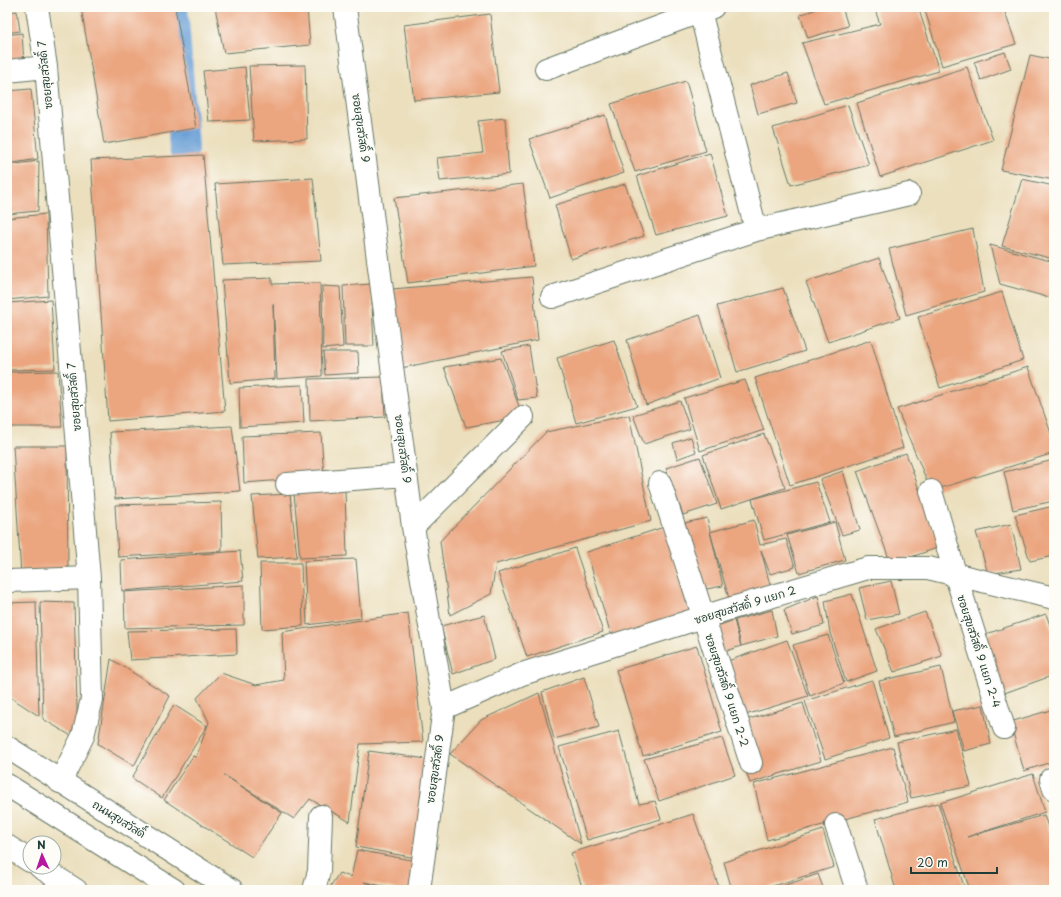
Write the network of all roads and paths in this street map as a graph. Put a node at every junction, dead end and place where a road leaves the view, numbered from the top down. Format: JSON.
{"nodes":[{"id":1,"x":37,"y":7,"type":"edge"},
{"id":2,"x":345,"y":7,"type":"edge"},
{"id":3,"x":704,"y":8,"type":"edge"},
{"id":4,"x":46,"y":67,"type":"junction"},
{"id":5,"x":546,"y":69,"type":"dead end"},
{"id":6,"x":7,"y":71,"type":"edge"},
{"id":7,"x":909,"y":194,"type":"dead end"},
{"id":8,"x":756,"y":230,"type":"junction"},
{"id":9,"x":552,"y":297,"type":"dead end"},
{"id":10,"x":523,"y":417,"type":"dead end"},
{"id":11,"x":406,"y":475,"type":"junction"},
{"id":12,"x":660,"y":483,"type":"dead end"},
{"id":13,"x":287,"y":484,"type":"dead end"},
{"id":14,"x":931,"y":492,"type":"dead end"},
{"id":15,"x":413,"y":527,"type":"junction"},
{"id":16,"x":955,"y":573,"type":"junction"},
{"id":17,"x":89,"y":578,"type":"junction"},
{"id":18,"x":9,"y":581,"type":"dead end"},
{"id":19,"x":1054,"y":598,"type":"edge"},
{"id":20,"x":703,"y":618,"type":"junction"},
{"id":21,"x":444,"y":708,"type":"junction"},
{"id":22,"x":1004,"y":728,"type":"dead end"},
{"id":23,"x":7,"y":747,"type":"edge"},
{"id":24,"x":751,"y":763,"type":"dead end"},
{"id":25,"x":60,"y":782,"type":"junction"},
{"id":26,"x":7,"y":784,"type":"edge"},
{"id":27,"x":321,"y":816,"type":"dead end"},
{"id":28,"x":836,"y":825,"type":"dead end"},
{"id":29,"x":7,"y":846,"type":"edge"},
{"id":30,"x":22,"y":856,"type":"edge"},
{"id":31,"x":53,"y":875,"type":"edge"},
{"id":32,"x":76,"y":890,"type":"edge"},
{"id":33,"x":174,"y":890,"type":"edge"},
{"id":34,"x":232,"y":890,"type":"edge"},
{"id":35,"x":314,"y":890,"type":"edge"},
{"id":36,"x":419,"y":890,"type":"edge"},
{"id":37,"x":857,"y":890,"type":"edge"}],
"edges":[{"from":1,"to":4,"type":"street","name":"ซอยสุขสวัสดิ์ 7"},
{"from":2,"to":11,"type":"street","name":"ซอยสุขสวัสดิ์ 9"},
{"from":3,"to":5,"type":"street"},
{"from":3,"to":8,"type":"street"},
{"from":4,"to":6,"type":"street"},
{"from":4,"to":17,"type":"street","name":"ซอยสุขสวัสดิ์ 7"},
{"from":7,"to":8,"type":"street"},
{"from":8,"to":9,"type":"street"},
{"from":10,"to":15,"type":"street"},
{"from":11,"to":13,"type":"street"},
{"from":11,"to":15,"type":"street","name":"ซอยสุขสวัสดิ์ 9"},
{"from":12,"to":20,"type":"street","name":"ซอยสุขสวัสดิ์ 9 แยก 2-2"},
{"from":14,"to":16,"type":"street","name":"ซอยสุขสวัสดิ์ 9 แยก 2-4"},
{"from":15,"to":21,"type":"street","name":"ซอยสุขสวัสดิ์ 9"},
{"from":16,"to":19,"type":"street","name":"ซอยสุขสวัสดิ์ 9 แยก 2"},
{"from":16,"to":20,"type":"street","name":"ซอยสุขสวัสดิ์ 9 แยก 2"},
{"from":16,"to":22,"type":"street","name":"ซอยสุขสวัสดิ์ 9 แยก 2-4"},
{"from":17,"to":18,"type":"street"},
{"from":17,"to":25,"type":"street","name":"ซอยสุขสวัสดิ์ 7"},
{"from":20,"to":21,"type":"street","name":"ซอยสุขสวัสดิ์ 9 แยก 2"},
{"from":20,"to":24,"type":"street","name":"ซอยสุขสวัสดิ์ 9 แยก 2-2"},
{"from":21,"to":36,"type":"street","name":"ซอยสุขสวัสดิ์ 9"},
{"from":23,"to":25,"type":"street","name":"ถนนสุขสวัสดิ์"},
{"from":25,"to":34,"type":"street","name":"ถนนสุขสวัสดิ์"},
{"from":26,"to":33,"type":"street"},
{"from":27,"to":35,"type":"street"},
{"from":28,"to":37,"type":"street"},
{"from":29,"to":30,"type":"street"},
{"from":31,"to":32,"type":"street"}]}
